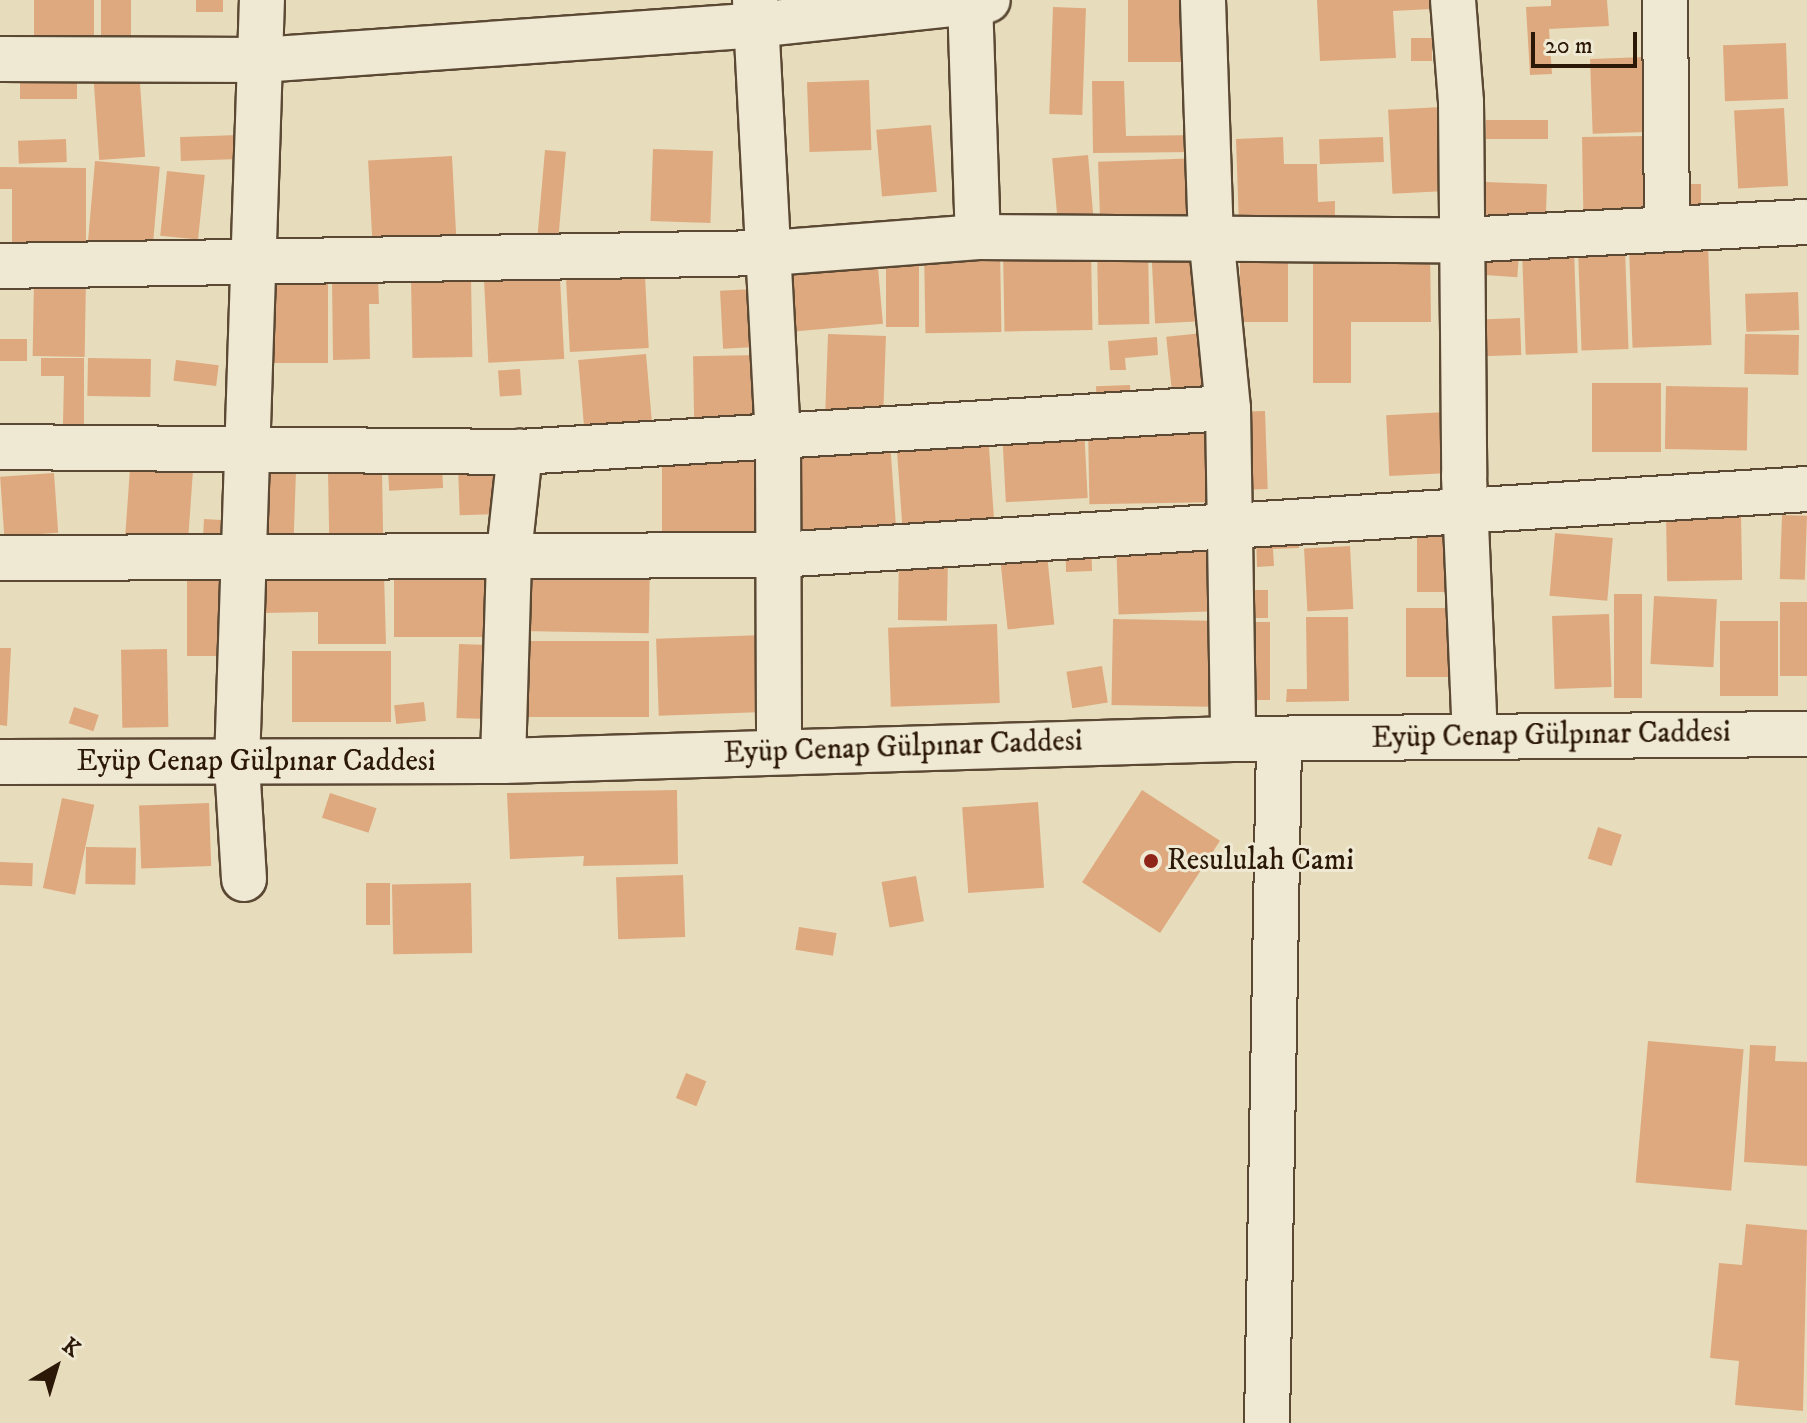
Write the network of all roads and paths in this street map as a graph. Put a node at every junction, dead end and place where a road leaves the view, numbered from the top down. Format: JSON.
{"nodes":[{"id":1,"x":262,"y":0,"type":"edge"},
{"id":2,"x":1203,"y":0,"type":"edge"},
{"id":3,"x":1453,"y":0,"type":"edge"},
{"id":4,"x":1665,"y":0,"type":"edge"},
{"id":5,"x":976,"y":1,"type":"edge"},
{"id":6,"x":755,"y":13,"type":"edge"},
{"id":7,"x":0,"y":59,"type":"edge"},
{"id":8,"x":260,"y":60,"type":"junction"},
{"id":9,"x":1807,"y":222,"type":"edge"},
{"id":10,"x":1667,"y":229,"type":"junction"},
{"id":11,"x":1211,"y":235,"type":"junction"},
{"id":12,"x":978,"y":237,"type":"junction"},
{"id":13,"x":1462,"y":240,"type":"junction"},
{"id":14,"x":770,"y":253,"type":"junction"},
{"id":15,"x":257,"y":265,"type":"junction"},
{"id":16,"x":0,"y":266,"type":"edge"},
{"id":17,"x":1228,"y":408,"type":"junction"},
{"id":18,"x":778,"y":440,"type":"junction"},
{"id":19,"x":0,"y":447,"type":"edge"},
{"id":20,"x":520,"y":452,"type":"junction"},
{"id":21,"x":246,"y":453,"type":"junction"},
{"id":22,"x":1807,"y":489,"type":"edge"},
{"id":23,"x":1468,"y":511,"type":"junction"},
{"id":24,"x":1230,"y":523,"type":"junction"},
{"id":25,"x":509,"y":553,"type":"junction"},
{"id":26,"x":778,"y":555,"type":"junction"},
{"id":27,"x":242,"y":557,"type":"junction"},
{"id":28,"x":0,"y":558,"type":"edge"},
{"id":29,"x":1807,"y":734,"type":"edge"},
{"id":30,"x":1475,"y":737,"type":"junction"},
{"id":31,"x":1233,"y":739,"type":"junction"},
{"id":32,"x":1279,"y":739,"type":"junction"},
{"id":33,"x":779,"y":750,"type":"junction"},
{"id":34,"x":503,"y":761,"type":"junction"},
{"id":35,"x":0,"y":762,"type":"edge"},
{"id":36,"x":237,"y":764,"type":"junction"},
{"id":37,"x":244,"y":879,"type":"dead end"},
{"id":38,"x":1267,"y":1423,"type":"edge"}],
"edges":[{"from":1,"to":8,"type":"street"},
{"from":2,"to":11,"type":"street"},
{"from":3,"to":13,"type":"street"},
{"from":4,"to":10,"type":"street"},
{"from":5,"to":6,"type":"street"},
{"from":5,"to":12,"type":"street"},
{"from":6,"to":8,"type":"street"},
{"from":6,"to":14,"type":"street"},
{"from":7,"to":8,"type":"street"},
{"from":8,"to":15,"type":"street"},
{"from":9,"to":10,"type":"street"},
{"from":10,"to":13,"type":"street"},
{"from":11,"to":12,"type":"street"},
{"from":11,"to":13,"type":"street"},
{"from":11,"to":17,"type":"street"},
{"from":12,"to":14,"type":"street"},
{"from":13,"to":23,"type":"street"},
{"from":14,"to":15,"type":"street"},
{"from":14,"to":18,"type":"street"},
{"from":15,"to":16,"type":"street"},
{"from":15,"to":21,"type":"street"},
{"from":17,"to":18,"type":"street"},
{"from":17,"to":24,"type":"street"},
{"from":18,"to":20,"type":"street"},
{"from":18,"to":26,"type":"street"},
{"from":19,"to":21,"type":"street"},
{"from":20,"to":21,"type":"street"},
{"from":20,"to":25,"type":"street"},
{"from":21,"to":27,"type":"street"},
{"from":22,"to":23,"type":"street"},
{"from":23,"to":24,"type":"street"},
{"from":23,"to":30,"type":"street"},
{"from":24,"to":26,"type":"street"},
{"from":24,"to":31,"type":"street"},
{"from":25,"to":26,"type":"street"},
{"from":25,"to":27,"type":"street"},
{"from":25,"to":34,"type":"street"},
{"from":26,"to":33,"type":"street"},
{"from":27,"to":28,"type":"street"},
{"from":27,"to":36,"type":"street"},
{"from":29,"to":30,"type":"street","name":"Eyüp Cenap Gülpınar Caddesi"},
{"from":30,"to":32,"type":"street","name":"Eyüp Cenap Gülpınar Caddesi"},
{"from":31,"to":32,"type":"street","name":"Eyüp Cenap Gülpınar Caddesi"},
{"from":31,"to":33,"type":"street","name":"Eyüp Cenap Gülpınar Caddesi"},
{"from":32,"to":38,"type":"street"},
{"from":33,"to":34,"type":"street","name":"Eyüp Cenap Gülpınar Caddesi"},
{"from":34,"to":36,"type":"street","name":"Eyüp Cenap Gülpınar Caddesi"},
{"from":35,"to":36,"type":"street","name":"Eyüp Cenap Gülpınar Caddesi"},
{"from":36,"to":37,"type":"street"}]}
